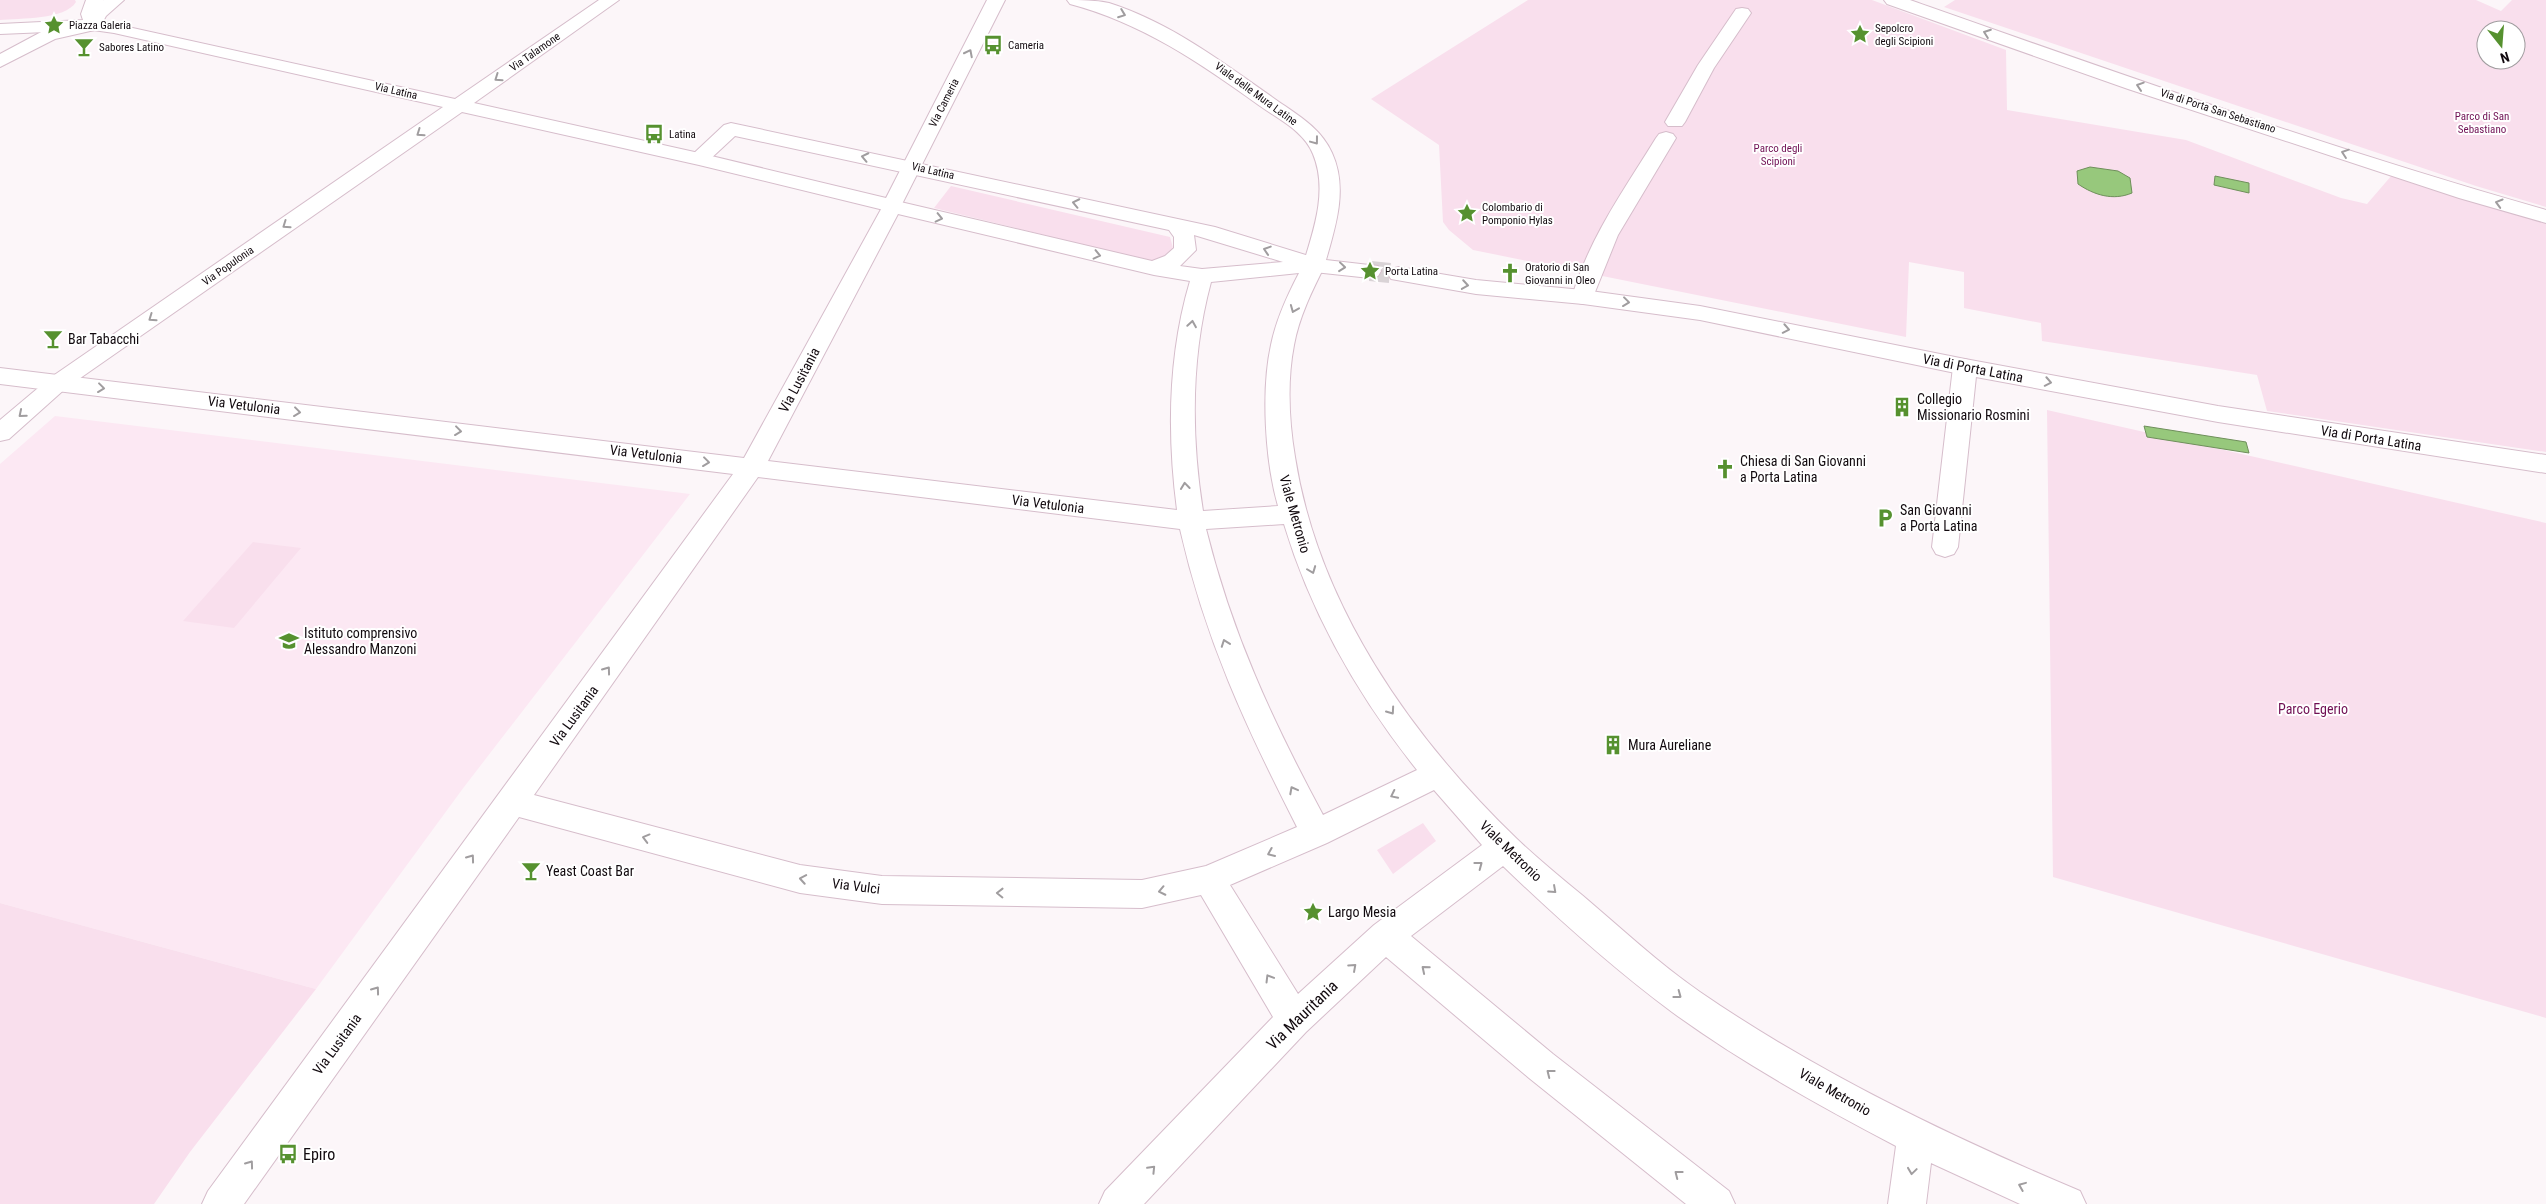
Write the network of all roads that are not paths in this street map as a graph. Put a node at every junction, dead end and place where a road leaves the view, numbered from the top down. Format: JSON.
{"nodes":[{"id":1,"x":95,"y":0,"type":"edge"},
{"id":2,"x":115,"y":0,"type":"edge"},
{"id":3,"x":610,"y":0,"type":"edge"},
{"id":4,"x":996,"y":0,"type":"edge"},
{"id":5,"x":1076,"y":0,"type":"edge"},
{"id":6,"x":1893,"y":0,"type":"edge"},
{"id":7,"x":1742,"y":13,"type":"dead end"},
{"id":8,"x":93,"y":25,"type":"junction"},
{"id":9,"x":0,"y":29,"type":"edge"},
{"id":10,"x":0,"y":61,"type":"edge"},
{"id":11,"x":460,"y":106,"type":"junction"},
{"id":12,"x":699,"y":159,"type":"junction"},
{"id":13,"x":912,"y":167,"type":"junction"},
{"id":14,"x":892,"y":206,"type":"junction"},
{"id":15,"x":2546,"y":217,"type":"edge"},
{"id":16,"x":1178,"y":225,"type":"junction"},
{"id":17,"x":1314,"y":265,"type":"junction"},
{"id":18,"x":1154,"y":268,"type":"junction"},
{"id":19,"x":1370,"y":271,"type":"tunnel mouth"},
{"id":20,"x":1399,"y":274,"type":"tunnel mouth"},
{"id":21,"x":1202,"y":276,"type":"junction"},
{"id":22,"x":1583,"y":297,"type":"junction"},
{"id":23,"x":1965,"y":367,"type":"junction"},
{"id":24,"x":0,"y":376,"type":"edge"},
{"id":25,"x":58,"y":383,"type":"junction"},
{"id":26,"x":0,"y":432,"type":"edge"},
{"id":27,"x":2546,"y":464,"type":"edge"},
{"id":28,"x":752,"y":467,"type":"junction"},
{"id":29,"x":1292,"y":514,"type":"junction"},
{"id":30,"x":1189,"y":521,"type":"junction"},
{"id":31,"x":1945,"y":547,"type":"dead end"},
{"id":32,"x":1438,"y":774,"type":"junction"},
{"id":33,"x":511,"y":802,"type":"junction"},
{"id":34,"x":1316,"y":833,"type":"junction"},
{"id":35,"x":1504,"y":846,"type":"junction"},
{"id":36,"x":1209,"y":879,"type":"junction"},
{"id":37,"x":1386,"y":936,"type":"junction"},
{"id":38,"x":1294,"y":1020,"type":"junction"},
{"id":39,"x":1916,"y":1138,"type":"junction"},
{"id":40,"x":221,"y":1204,"type":"edge"},
{"id":41,"x":1118,"y":1204,"type":"edge"},
{"id":42,"x":1716,"y":1204,"type":"edge"},
{"id":43,"x":1907,"y":1204,"type":"edge"},
{"id":44,"x":2067,"y":1204,"type":"edge"}],
"edges":[{"from":1,"to":8,"type":"street"},
{"from":2,"to":8,"type":"street"},
{"from":3,"to":11,"type":"street","name":"Via Talamone","one_way":true},
{"from":13,"to":4,"type":"street","name":"Via Cameria","one_way":true},
{"from":5,"to":17,"type":"street","name":"Viale delle Mura Latine","one_way":true},
{"from":15,"to":6,"type":"street","name":"Via di Porta San Sebastiano","one_way":true},
{"from":7,"to":22,"type":"street"},
{"from":8,"to":9,"type":"street"},
{"from":8,"to":10,"type":"street"},
{"from":8,"to":11,"type":"street","name":"Via Latina"},
{"from":11,"to":12,"type":"street","name":"Via Latina"},
{"from":11,"to":25,"type":"street","name":"Via Populonia","one_way":true},
{"from":13,"to":12,"type":"street","name":"Via Latina","one_way":true},
{"from":12,"to":14,"type":"street","name":"Via Latina"},
{"from":13,"to":14,"type":"street","name":"Via Cameria"},
{"from":16,"to":13,"type":"street","name":"Via Latina","one_way":true},
{"from":14,"to":18,"type":"street","name":"Via Latina","one_way":true},
{"from":14,"to":28,"type":"street","name":"Via Lusitania"},
{"from":17,"to":16,"type":"street","name":"Via Latina","one_way":true},
{"from":16,"to":18,"type":"street"},
{"from":17,"to":19,"type":"street","one_way":true},
{"from":17,"to":21,"type":"street","name":"Via Latina"},
{"from":17,"to":29,"type":"street","name":"Viale Metronio","one_way":true},
{"from":18,"to":21,"type":"street","name":"Via Latina"},
{"from":20,"to":22,"type":"street","name":"Via di Porta Latina","one_way":true},
{"from":30,"to":21,"type":"street","one_way":true},
{"from":22,"to":23,"type":"street","name":"Via di Porta Latina","one_way":true},
{"from":23,"to":27,"type":"street","name":"Via di Porta Latina","one_way":true},
{"from":23,"to":31,"type":"street"},
{"from":24,"to":25,"type":"street","name":"Via Vetulonia"},
{"from":25,"to":26,"type":"street","name":"Via Populonia","one_way":true},
{"from":25,"to":28,"type":"street","name":"Via Vetulonia","one_way":true},
{"from":28,"to":30,"type":"street","name":"Via Vetulonia"},
{"from":33,"to":28,"type":"street","name":"Via Lusitania","one_way":true},
{"from":29,"to":30,"type":"street","name":"Via Vetulonia"},
{"from":29,"to":32,"type":"street","name":"Viale Metronio","one_way":true},
{"from":34,"to":30,"type":"street","one_way":true},
{"from":32,"to":34,"type":"street","one_way":true},
{"from":32,"to":35,"type":"street","name":"Viale Metronio"},
{"from":36,"to":33,"type":"street","name":"Via Vulci","one_way":true},
{"from":40,"to":33,"type":"street","name":"Via Lusitania","one_way":true},
{"from":34,"to":36,"type":"street","one_way":true},
{"from":37,"to":35,"type":"street","name":"Via Mauritania","one_way":true},
{"from":35,"to":39,"type":"street","name":"Viale Metronio","one_way":true},
{"from":38,"to":36,"type":"street","one_way":true},
{"from":38,"to":37,"type":"street","name":"Via Mauritania","one_way":true},
{"from":42,"to":37,"type":"street","one_way":true},
{"from":41,"to":38,"type":"street","name":"Via Mauritania","one_way":true},
{"from":39,"to":43,"type":"street","one_way":true},
{"from":44,"to":39,"type":"street","name":"Viale Metronio","one_way":true}]}
